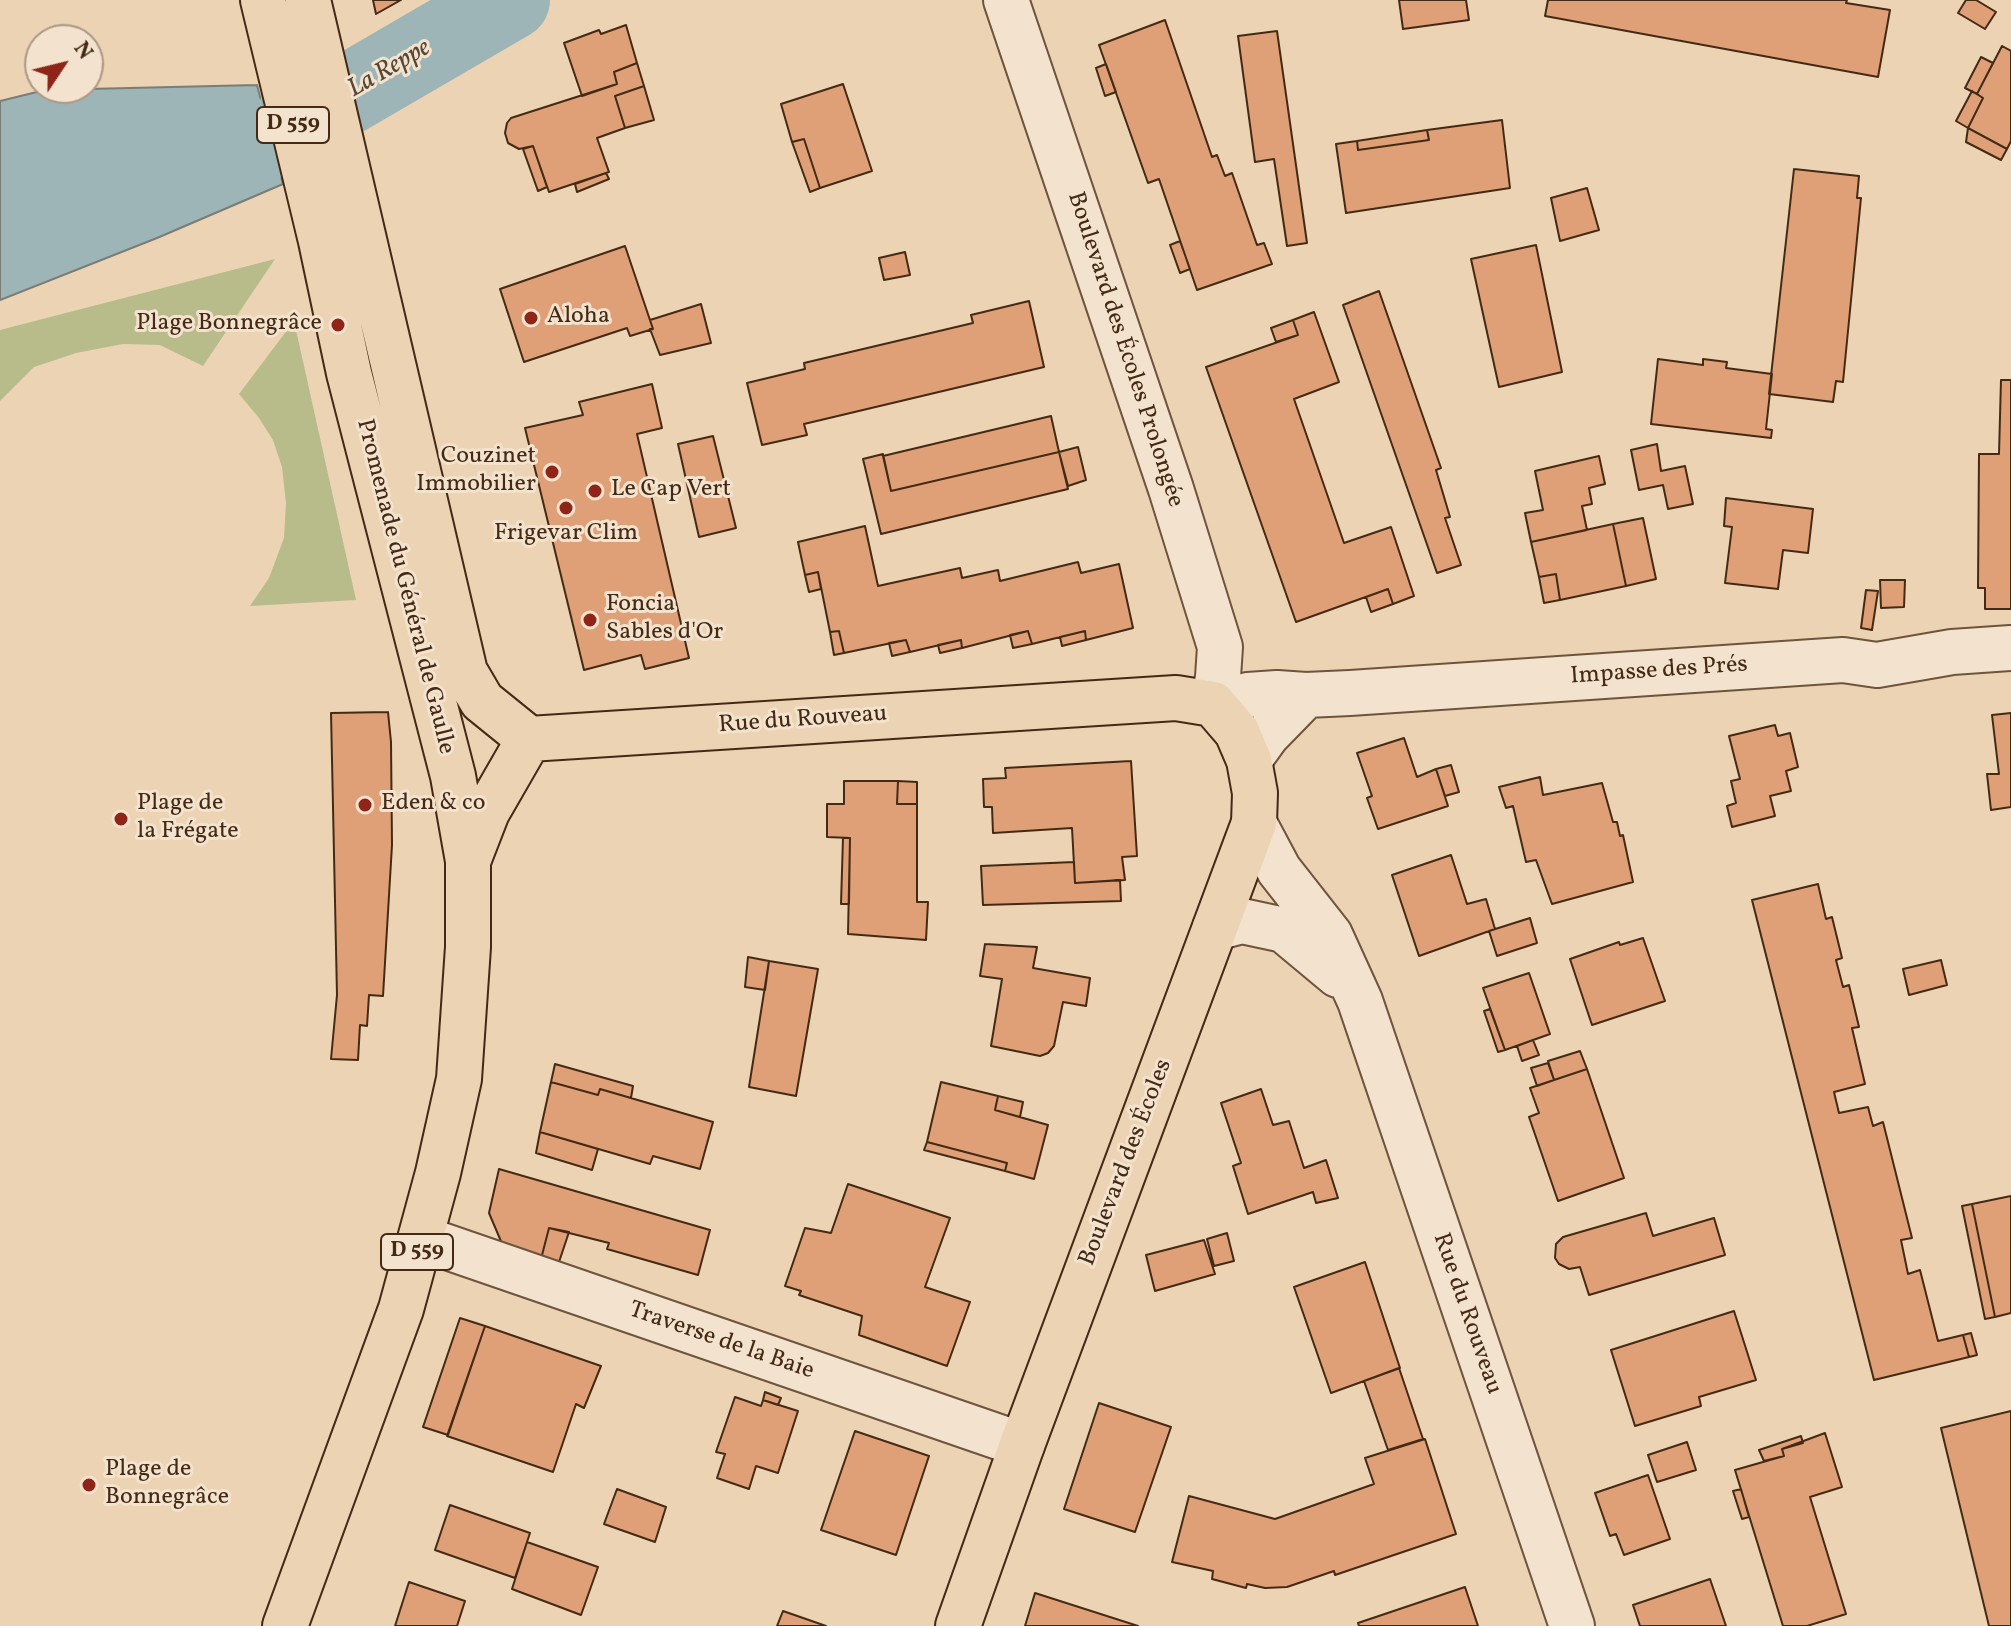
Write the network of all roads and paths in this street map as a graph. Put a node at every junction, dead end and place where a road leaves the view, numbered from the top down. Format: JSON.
{"nodes":[{"id":1,"x":308,"y":0,"type":"edge"},
{"id":2,"x":1006,"y":0,"type":"edge"},
{"id":3,"x":264,"y":5,"type":"edge"},
{"id":4,"x":341,"y":235,"type":"junction"},
{"id":5,"x":2011,"y":648,"type":"edge"},
{"id":6,"x":1306,"y":695,"type":"junction"},
{"id":7,"x":1213,"y":704,"type":"junction"},
{"id":8,"x":529,"y":739,"type":"junction"},
{"id":9,"x":1249,"y":760,"type":"junction"},
{"id":10,"x":1254,"y":823,"type":"junction"},
{"id":11,"x":468,"y":861,"type":"junction"},
{"id":12,"x":1215,"y":928,"type":"junction"},
{"id":13,"x":1360,"y":1001,"type":"junction"},
{"id":14,"x":421,"y":1238,"type":"junction"},
{"id":15,"x":1022,"y":1445,"type":"junction"},
{"id":16,"x":285,"y":1626,"type":"edge"},
{"id":17,"x":958,"y":1626,"type":"edge"},
{"id":18,"x":1572,"y":1626,"type":"edge"}],
"edges":[{"from":1,"to":4,"type":"main road"},
{"from":2,"to":7,"type":"street","name":"Boulevard des Écoles Prolongée"},
{"from":3,"to":4,"type":"main road","number":"D 559"},
{"from":4,"to":8,"type":"main road","name":"Promenade du Général de Gaulle"},
{"from":4,"to":11,"type":"main road","name":"Promenade du Général de Gaulle","number":"D 559"},
{"from":5,"to":6,"type":"street","name":"Impasse des Prés"},
{"from":6,"to":7,"type":"street","name":"Impasse des Prés"},
{"from":6,"to":9,"type":"street"},
{"from":7,"to":8,"type":"main road","name":"Rue du Rouveau"},
{"from":7,"to":9,"type":"main road","name":"Boulevard des Écoles"},
{"from":8,"to":11,"type":"main road"},
{"from":9,"to":10,"type":"main road","name":"Boulevard des Écoles"},
{"from":10,"to":12,"type":"main road","name":"Boulevard des Écoles"},
{"from":10,"to":13,"type":"street","name":"Rue du Rouveau"},
{"from":11,"to":14,"type":"main road","name":"Promenade du Général de Gaulle","number":"D 559"},
{"from":12,"to":13,"type":"street","name":"Rue du Rouveau"},
{"from":12,"to":15,"type":"main road","name":"Boulevard des Écoles"},
{"from":13,"to":18,"type":"street","name":"Rue du Rouveau"},
{"from":14,"to":15,"type":"street","name":"Traverse de la Baie"},
{"from":14,"to":16,"type":"main road","name":"Promenade du Général de Gaulle","number":"D 559"},
{"from":15,"to":17,"type":"main road","name":"Boulevard des Écoles"}]}
